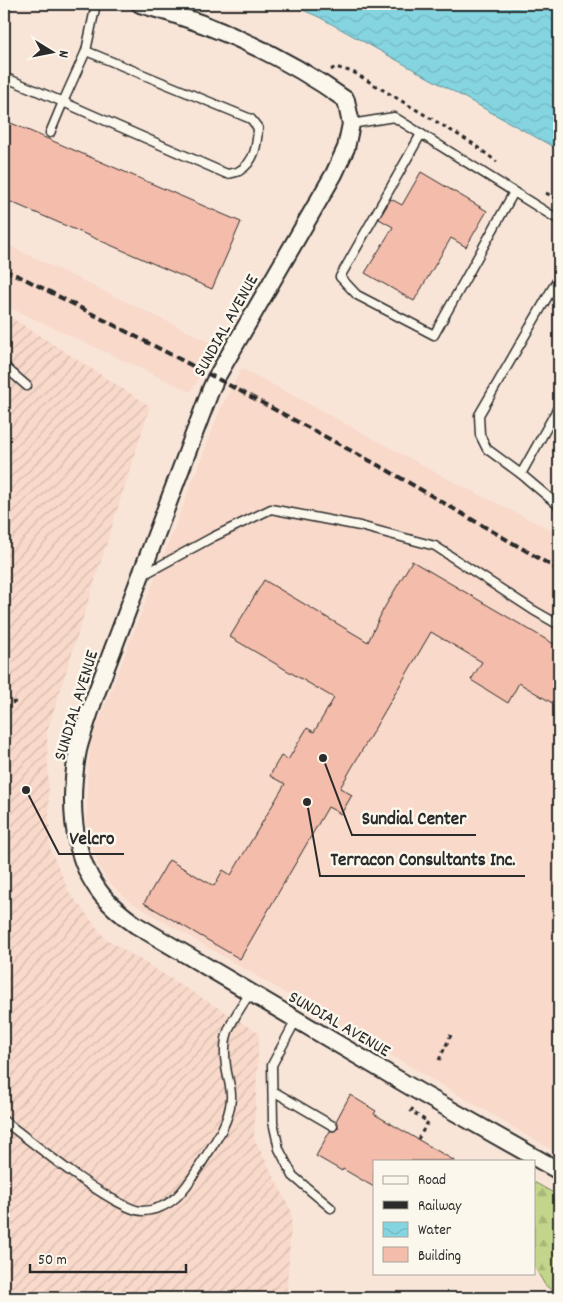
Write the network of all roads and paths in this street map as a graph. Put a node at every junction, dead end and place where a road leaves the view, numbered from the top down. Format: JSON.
{"nodes":[{"id":1,"x":96,"y":4,"type":"edge"},
{"id":2,"x":140,"y":4,"type":"edge"},
{"id":3,"x":86,"y":50,"type":"junction"},
{"id":4,"x":4,"y":77,"type":"edge"},
{"id":5,"x":63,"y":102,"type":"junction"},
{"id":6,"x":351,"y":124,"type":"junction"},
{"id":7,"x":50,"y":133,"type":"dead end"},
{"id":8,"x":421,"y":134,"type":"junction"},
{"id":9,"x":514,"y":192,"type":"junction"},
{"id":10,"x":559,"y":220,"type":"edge"},
{"id":11,"x":559,"y":277,"type":"edge"},
{"id":12,"x":4,"y":366,"type":"edge"},
{"id":13,"x":27,"y":386,"type":"dead end"},
{"id":14,"x":559,"y":406,"type":"edge"},
{"id":15,"x":522,"y":474,"type":"junction"},
{"id":16,"x":559,"y":506,"type":"edge"},
{"id":17,"x":141,"y":576,"type":"junction"},
{"id":18,"x":559,"y":625,"type":"edge"},
{"id":19,"x":16,"y":702,"type":"dead end"},
{"id":20,"x":4,"y":704,"type":"edge"},
{"id":21,"x":250,"y":993,"type":"junction"},
{"id":22,"x":296,"y":1020,"type":"junction"},
{"id":23,"x":451,"y":1035,"type":"dead end"},
{"id":24,"x":439,"y":1060,"type":"dead end"},
{"id":25,"x":273,"y":1091,"type":"junction"},
{"id":26,"x":414,"y":1105,"type":"dead end"},
{"id":27,"x":4,"y":1121,"type":"edge"},
{"id":28,"x":333,"y":1126,"type":"dead end"},
{"id":29,"x":418,"y":1139,"type":"dead end"},
{"id":30,"x":559,"y":1171,"type":"edge"},
{"id":31,"x":331,"y":1208,"type":"dead end"}],
"edges":[{"from":1,"to":3,"type":"lane"},
{"from":2,"to":6,"type":"street","name":"SUNDIAL AVENUE"},
{"from":3,"to":5,"type":"lane"},
{"from":3,"to":5,"type":"lane"},
{"from":4,"to":5,"type":"lane"},
{"from":5,"to":7,"type":"lane"},
{"from":6,"to":8,"type":"lane"},
{"from":6,"to":17,"type":"street","name":"SUNDIAL AVENUE"},
{"from":8,"to":9,"type":"lane"},
{"from":8,"to":9,"type":"lane"},
{"from":9,"to":10,"type":"lane"},
{"from":11,"to":15,"type":"lane"},
{"from":12,"to":13,"type":"lane"},
{"from":14,"to":15,"type":"lane"},
{"from":15,"to":16,"type":"lane"},
{"from":17,"to":18,"type":"lane"},
{"from":17,"to":21,"type":"street","name":"SUNDIAL AVENUE"},
{"from":19,"to":20,"type":"path"},
{"from":21,"to":22,"type":"street","name":"SUNDIAL AVENUE"},
{"from":21,"to":27,"type":"lane"},
{"from":22,"to":25,"type":"lane"},
{"from":22,"to":30,"type":"street","name":"SUNDIAL AVENUE"},
{"from":23,"to":24,"type":"path"},
{"from":25,"to":28,"type":"lane"},
{"from":25,"to":31,"type":"lane"},
{"from":26,"to":29,"type":"path"}]}
